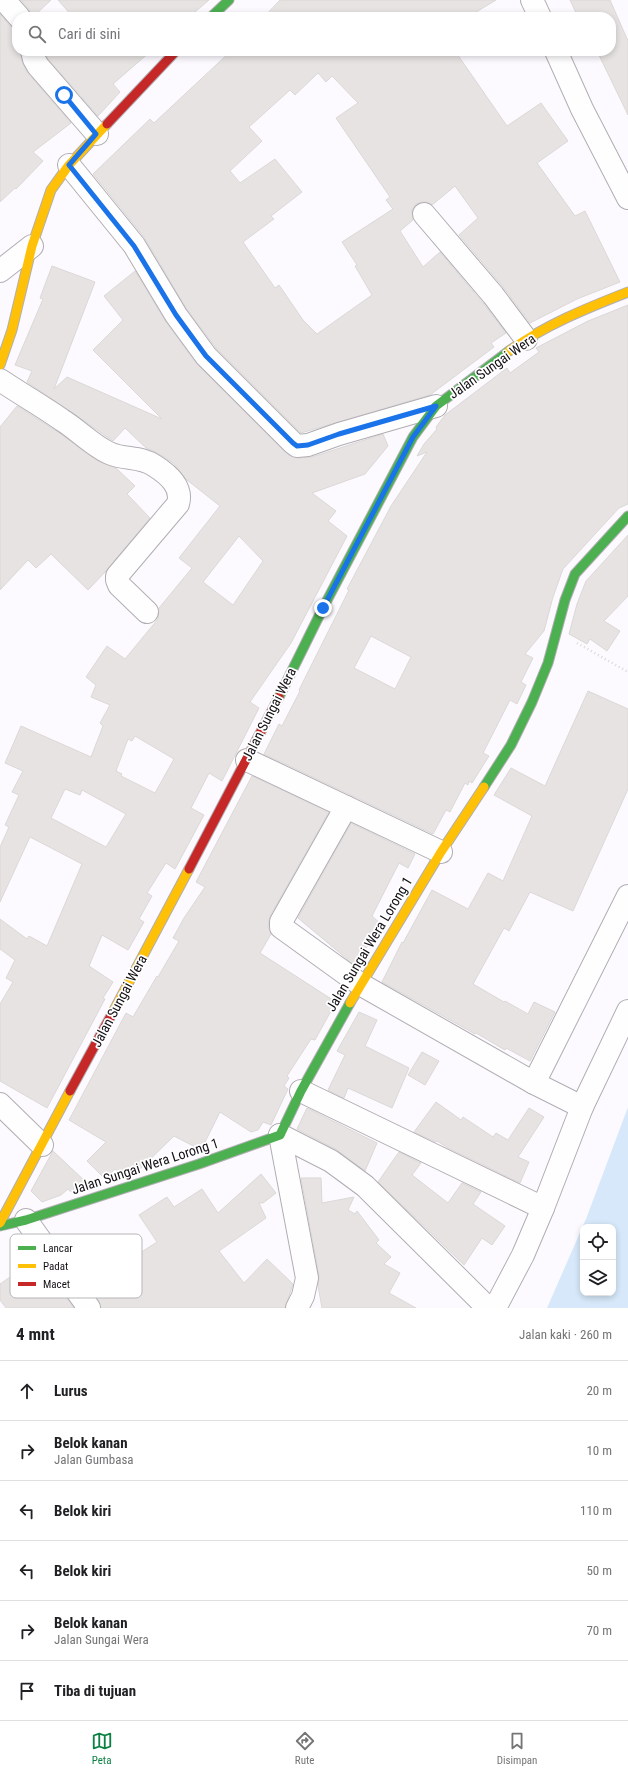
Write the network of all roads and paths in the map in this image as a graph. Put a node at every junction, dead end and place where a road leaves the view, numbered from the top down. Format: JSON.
{"nodes":[{"id":1,"x":4,"y":0,"type":"edge"},
{"id":2,"x":229,"y":0,"type":"edge"},
{"id":3,"x":532,"y":0,"type":"edge"},
{"id":4,"x":15,"y":12,"type":"edge"},
{"id":5,"x":216,"y":12,"type":"edge"},
{"id":6,"x":538,"y":12,"type":"edge"},
{"id":7,"x":33,"y":56,"type":"edge"},
{"id":8,"x":171,"y":56,"type":"edge"},
{"id":9,"x":558,"y":56,"type":"edge"},
{"id":10,"x":96,"y":134,"type":"junction"},
{"id":11,"x":69,"y":165,"type":"junction"},
{"id":12,"x":628,"y":198,"type":"edge"},
{"id":13,"x":424,"y":214,"type":"dead end"},
{"id":14,"x":32,"y":246,"type":"junction"},
{"id":15,"x":0,"y":271,"type":"edge"},
{"id":16,"x":628,"y":292,"type":"edge"},
{"id":17,"x":526,"y":339,"type":"junction"},
{"id":18,"x":1,"y":359,"type":"edge"},
{"id":19,"x":0,"y":380,"type":"edge"},
{"id":20,"x":436,"y":406,"type":"junction"},
{"id":21,"x":627,"y":518,"type":"edge"},
{"id":22,"x":147,"y":612,"type":"dead end"},
{"id":23,"x":557,"y":633,"type":"junction"},
{"id":24,"x":628,"y":672,"type":"edge"},
{"id":25,"x":246,"y":760,"type":"junction"},
{"id":26,"x":346,"y":807,"type":"junction"},
{"id":27,"x":441,"y":852,"type":"junction"},
{"id":28,"x":628,"y":896,"type":"edge"},
{"id":29,"x":360,"y":984,"type":"junction"},
{"id":30,"x":628,"y":1011,"type":"edge"},
{"id":31,"x":534,"y":1083,"type":"junction"},
{"id":32,"x":301,"y":1091,"type":"junction"},
{"id":33,"x":0,"y":1104,"type":"edge"},
{"id":34,"x":582,"y":1107,"type":"junction"},
{"id":35,"x":280,"y":1135,"type":"junction"},
{"id":36,"x":42,"y":1144,"type":"junction"},
{"id":37,"x":543,"y":1208,"type":"junction"},
{"id":38,"x":26,"y":1220,"type":"junction"},
{"id":39,"x":0,"y":1223,"type":"edge"},
{"id":40,"x":0,"y":1226,"type":"edge"},
{"id":41,"x":36,"y":1234,"type":"edge"},
{"id":42,"x":82,"y":1298,"type":"edge"},
{"id":43,"x":89,"y":1308,"type":"edge"},
{"id":44,"x":298,"y":1308,"type":"edge"},
{"id":45,"x":488,"y":1308,"type":"edge"},
{"id":46,"x":495,"y":1308,"type":"edge"}],
"edges":[{"from":1,"to":4,"type":"street"},
{"from":2,"to":5,"type":"street"},
{"from":3,"to":6,"type":"street"},
{"from":7,"to":10,"type":"street"},
{"from":8,"to":10,"type":"street"},
{"from":9,"to":12,"type":"street"},
{"from":10,"to":11,"type":"street"},
{"from":11,"to":14,"type":"street"},
{"from":11,"to":20,"type":"street"},
{"from":13,"to":17,"type":"street"},
{"from":14,"to":15,"type":"street"},
{"from":14,"to":18,"type":"street"},
{"from":16,"to":17,"type":"street","name":"Jalan Sungai Wera"},
{"from":17,"to":20,"type":"street","name":"Jalan Sungai Wera"},
{"from":19,"to":22,"type":"street"},
{"from":20,"to":25,"type":"street","name":"Jalan Sungai Wera"},
{"from":21,"to":23,"type":"street","name":"Jalan Sungai Wera Lorong 1"},
{"from":23,"to":24,"type":"path"},
{"from":23,"to":27,"type":"street","name":"Jalan Sungai Wera Lorong 1"},
{"from":25,"to":26,"type":"street"},
{"from":25,"to":36,"type":"street","name":"Jalan Sungai Wera"},
{"from":26,"to":27,"type":"street"},
{"from":26,"to":29,"type":"street"},
{"from":27,"to":29,"type":"street","name":"Jalan Sungai Wera Lorong 1"},
{"from":28,"to":31,"type":"street"},
{"from":29,"to":31,"type":"street"},
{"from":29,"to":32,"type":"street","name":"Jalan Sungai Wera Lorong 1"},
{"from":30,"to":34,"type":"street"},
{"from":31,"to":34,"type":"street"},
{"from":32,"to":35,"type":"street","name":"Jalan Sungai Wera Lorong 1"},
{"from":32,"to":37,"type":"street"},
{"from":33,"to":36,"type":"street"},
{"from":34,"to":37,"type":"street"},
{"from":35,"to":38,"type":"street","name":"Jalan Sungai Wera Lorong 1"},
{"from":35,"to":44,"type":"street"},
{"from":35,"to":45,"type":"street"},
{"from":36,"to":39,"type":"street","name":"Jalan Sungai Wera"},
{"from":37,"to":46,"type":"street"},
{"from":38,"to":40,"type":"street","name":"Jalan Sungai Wera Lorong 1"},
{"from":38,"to":41,"type":"street"},
{"from":42,"to":43,"type":"street"}]}
